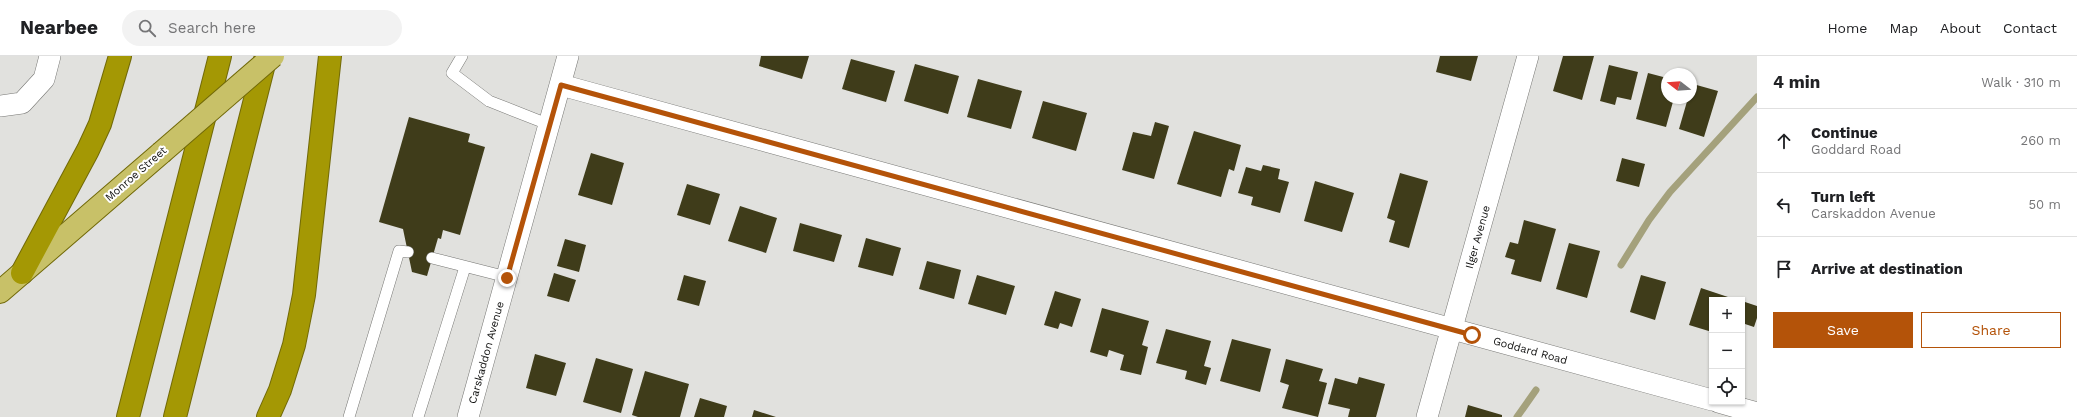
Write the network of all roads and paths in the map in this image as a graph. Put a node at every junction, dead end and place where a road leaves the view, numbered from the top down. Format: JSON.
{"nodes":[{"id":1,"x":50,"y":56,"type":"edge"},
{"id":2,"x":120,"y":56,"type":"edge"},
{"id":3,"x":220,"y":56,"type":"edge"},
{"id":4,"x":266,"y":56,"type":"edge"},
{"id":5,"x":273,"y":56,"type":"edge"},
{"id":6,"x":330,"y":56,"type":"edge"},
{"id":7,"x":462,"y":56,"type":"edge"},
{"id":8,"x":568,"y":56,"type":"edge"},
{"id":9,"x":1528,"y":56,"type":"edge"},
{"id":10,"x":561,"y":85,"type":"junction"},
{"id":11,"x":0,"y":106,"type":"edge"},
{"id":12,"x":550,"y":125,"type":"junction"},
{"id":13,"x":408,"y":252,"type":"dead end"},
{"id":14,"x":432,"y":258,"type":"dead end"},
{"id":15,"x":465,"y":267,"type":"junction"},
{"id":16,"x":22,"y":273,"type":"junction"},
{"id":17,"x":507,"y":278,"type":"junction"},
{"id":18,"x":0,"y":292,"type":"edge"},
{"id":19,"x":1453,"y":329,"type":"junction"},
{"id":20,"x":1709,"y":399,"type":"edge"},
{"id":21,"x":1729,"y":405,"type":"edge"},
{"id":22,"x":1757,"y":413,"type":"edge"},
{"id":23,"x":128,"y":417,"type":"edge"},
{"id":24,"x":174,"y":417,"type":"edge"},
{"id":25,"x":268,"y":417,"type":"edge"},
{"id":26,"x":349,"y":417,"type":"edge"},
{"id":27,"x":418,"y":417,"type":"edge"},
{"id":28,"x":468,"y":417,"type":"edge"},
{"id":29,"x":1427,"y":417,"type":"edge"}],
"edges":[{"from":1,"to":11,"type":"street"},
{"from":2,"to":16,"type":"highway"},
{"from":3,"to":23,"type":"highway"},
{"from":4,"to":24,"type":"highway"},
{"from":5,"to":16,"type":"main road","name":"Monroe Street","bridge":true},
{"from":6,"to":25,"type":"highway"},
{"from":7,"to":12,"type":"lane"},
{"from":8,"to":10,"type":"street","name":"Carskaddon Avenue"},
{"from":9,"to":19,"type":"street","name":"Ilger Avenue"},
{"from":10,"to":12,"type":"street","name":"Carskaddon Avenue"},
{"from":10,"to":19,"type":"street","name":"Goddard Road"},
{"from":12,"to":17,"type":"street","name":"Carskaddon Avenue"},
{"from":13,"to":26,"type":"lane"},
{"from":14,"to":15,"type":"lane"},
{"from":15,"to":17,"type":"lane"},
{"from":15,"to":27,"type":"lane"},
{"from":16,"to":18,"type":"main road","name":"Monroe Street"},
{"from":17,"to":28,"type":"street","name":"Carskaddon Avenue"},
{"from":19,"to":20,"type":"street","name":"Goddard Road"},
{"from":19,"to":29,"type":"street","name":"Ilger Avenue"},
{"from":21,"to":22,"type":"street"}]}
